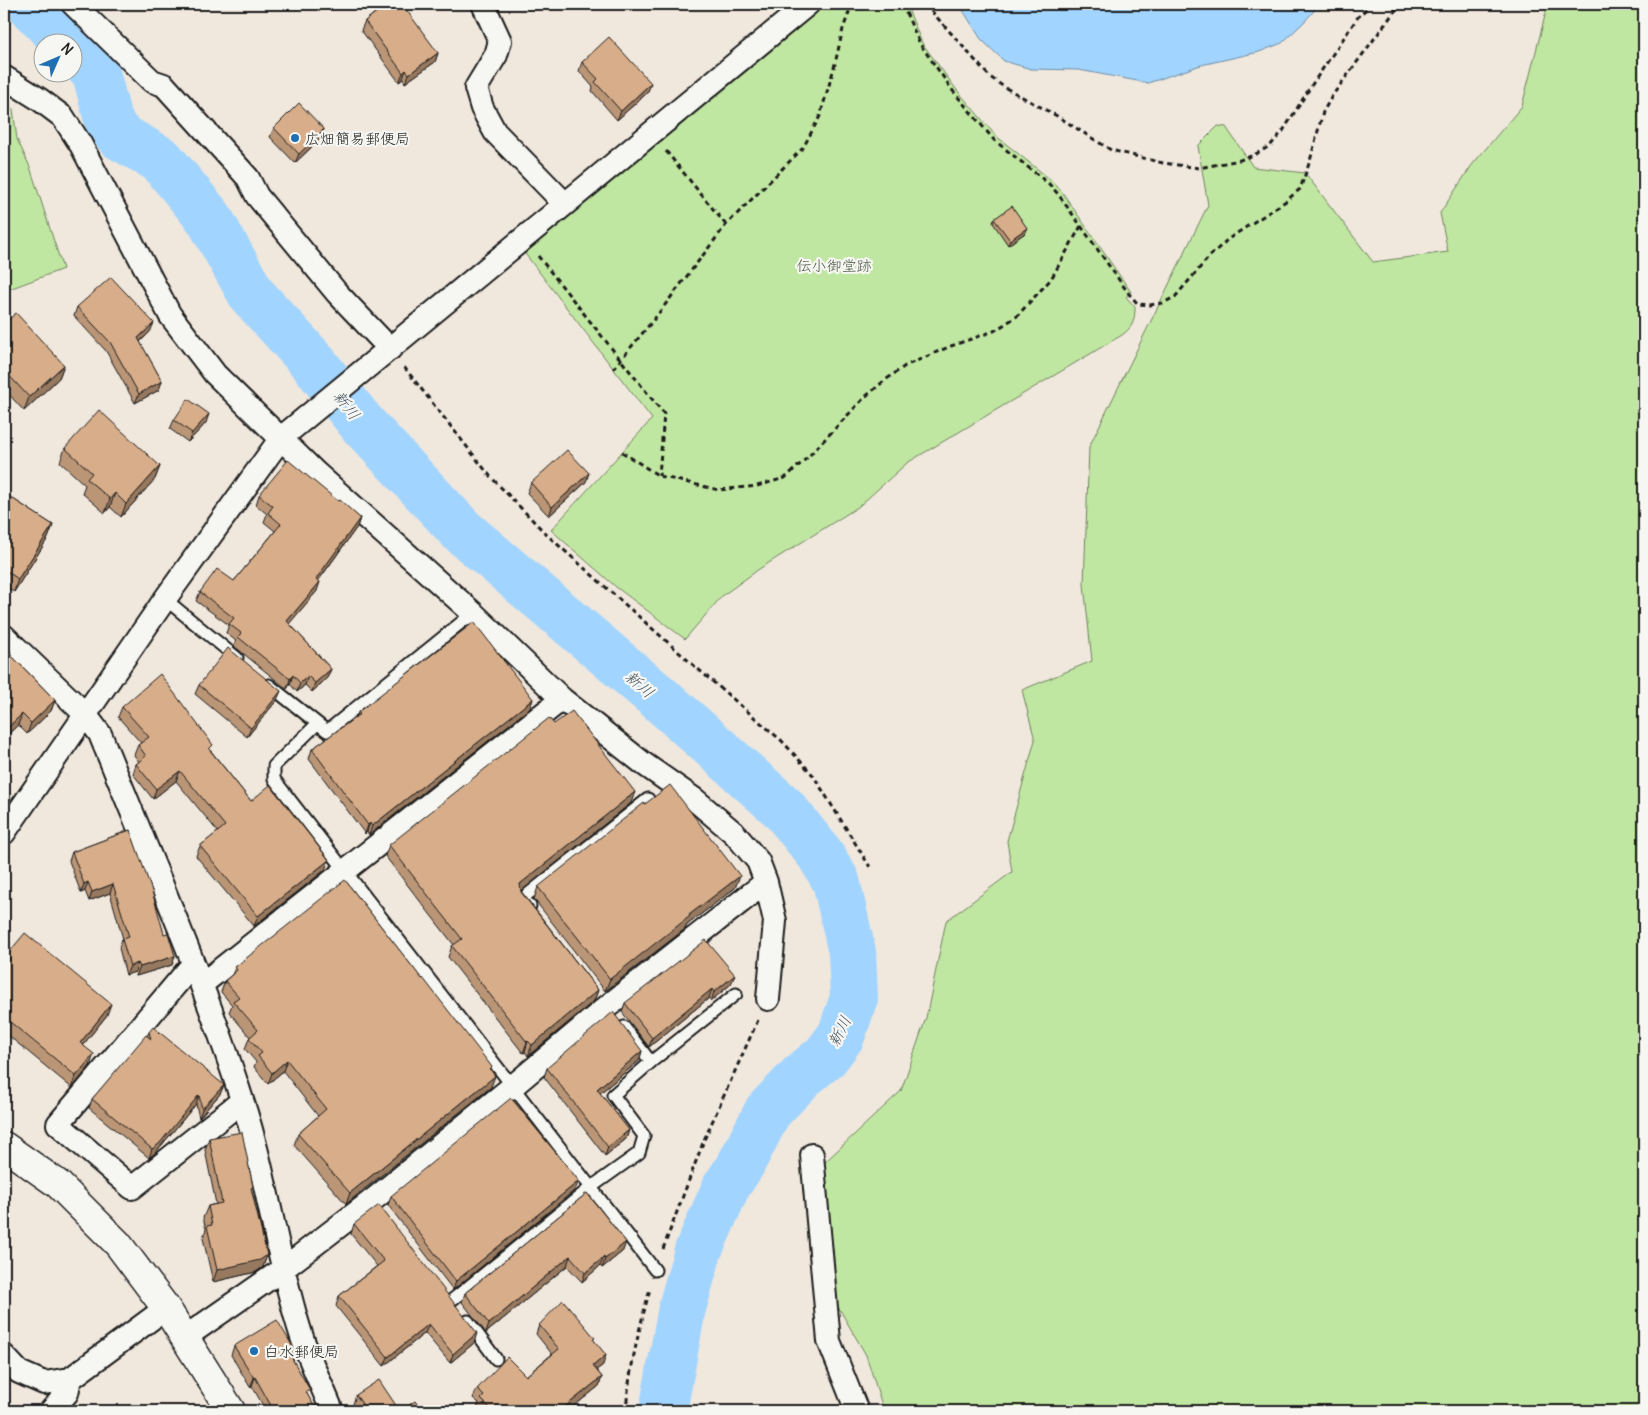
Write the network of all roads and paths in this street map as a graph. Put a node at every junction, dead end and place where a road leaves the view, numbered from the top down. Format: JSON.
{"nodes":[{"id":1,"x":73,"y":4,"type":"edge"},
{"id":2,"x":484,"y":4,"type":"edge"},
{"id":3,"x":808,"y":4,"type":"edge"},
{"id":4,"x":852,"y":4,"type":"edge"},
{"id":5,"x":902,"y":4,"type":"edge"},
{"id":6,"x":925,"y":4,"type":"edge"},
{"id":7,"x":1371,"y":4,"type":"edge"},
{"id":8,"x":1400,"y":4,"type":"edge"},
{"id":9,"x":4,"y":77,"type":"edge"},
{"id":10,"x":651,"y":133,"type":"junction"},
{"id":11,"x":565,"y":204,"type":"junction"},
{"id":12,"x":726,"y":225,"type":"junction"},
{"id":13,"x":1081,"y":226,"type":"junction"},
{"id":14,"x":523,"y":238,"type":"junction"},
{"id":15,"x":385,"y":353,"type":"junction"},
{"id":16,"x":620,"y":360,"type":"junction"},
{"id":17,"x":613,"y":369,"type":"dead end"},
{"id":18,"x":280,"y":438,"type":"junction"},
{"id":19,"x":622,"y":452,"type":"dead end"},
{"id":20,"x":659,"y":476,"type":"junction"},
{"id":21,"x":165,"y":599,"type":"junction"},
{"id":22,"x":473,"y":613,"type":"junction"},
{"id":23,"x":4,"y":636,"type":"edge"},
{"id":24,"x":248,"y":668,"type":"edge"},
{"id":25,"x":264,"y":680,"type":"edge"},
{"id":26,"x":562,"y":699,"type":"junction"},
{"id":27,"x":85,"y":714,"type":"junction"},
{"id":28,"x":317,"y":724,"type":"junction"},
{"id":29,"x":648,"y":799,"type":"edge"},
{"id":30,"x":4,"y":833,"type":"edge"},
{"id":31,"x":870,"y":867,"type":"dead end"},
{"id":32,"x":346,"y":870,"type":"junction"},
{"id":33,"x":766,"y":882,"type":"junction"},
{"id":34,"x":535,"y":913,"type":"edge"},
{"id":35,"x":193,"y":964,"type":"junction"},
{"id":36,"x":202,"y":984,"type":"junction"},
{"id":37,"x":736,"y":994,"type":"dead end"},
{"id":38,"x":768,"y":999,"type":"joint"},
{"id":39,"x":604,"y":1002,"type":"junction"},
{"id":40,"x":651,"y":1062,"type":"junction"},
{"id":41,"x":513,"y":1086,"type":"junction"},
{"id":42,"x":242,"y":1101,"type":"junction"},
{"id":43,"x":4,"y":1146,"type":"edge"},
{"id":44,"x":812,"y":1154,"type":"dead end"},
{"id":45,"x":590,"y":1188,"type":"junction"},
{"id":46,"x":283,"y":1269,"type":"junction"},
{"id":47,"x":655,"y":1270,"type":"junction"},
{"id":48,"x":166,"y":1308,"type":"junction"},
{"id":49,"x":184,"y":1338,"type":"junction"},
{"id":50,"x":4,"y":1356,"type":"edge"},
{"id":51,"x":496,"y":1358,"type":"dead end"},
{"id":52,"x":70,"y":1379,"type":"junction"},
{"id":53,"x":51,"y":1411,"type":"edge"},
{"id":54,"x":231,"y":1411,"type":"edge"},
{"id":55,"x":332,"y":1411,"type":"edge"},
{"id":56,"x":626,"y":1411,"type":"edge"},
{"id":57,"x":858,"y":1411,"type":"edge"}],
"edges":[{"from":1,"to":15,"type":"street"},
{"from":2,"to":11,"type":"street"},
{"from":3,"to":10,"type":"street"},
{"from":4,"to":12,"type":"path"},
{"from":5,"to":13,"type":"path"},
{"from":6,"to":7,"type":"path"},
{"from":8,"to":13,"type":"path"},
{"from":9,"to":18,"type":"street"},
{"from":10,"to":11,"type":"street"},
{"from":10,"to":12,"type":"path"},
{"from":11,"to":14,"type":"street"},
{"from":12,"to":16,"type":"path"},
{"from":13,"to":20,"type":"path"},
{"from":14,"to":15,"type":"street"},
{"from":14,"to":16,"type":"path"},
{"from":15,"to":18,"type":"street"},
{"from":15,"to":31,"type":"path"},
{"from":16,"to":17,"type":"path"},
{"from":16,"to":20,"type":"path"},
{"from":18,"to":21,"type":"street"},
{"from":18,"to":22,"type":"street"},
{"from":19,"to":20,"type":"path"},
{"from":21,"to":24,"type":"lane"},
{"from":21,"to":27,"type":"street"},
{"from":22,"to":26,"type":"street"},
{"from":22,"to":28,"type":"lane"},
{"from":23,"to":27,"type":"street"},
{"from":25,"to":28,"type":"lane"},
{"from":26,"to":32,"type":"street"},
{"from":26,"to":33,"type":"street"},
{"from":27,"to":30,"type":"street"},
{"from":27,"to":35,"type":"street"},
{"from":28,"to":32,"type":"lane"},
{"from":29,"to":34,"type":"lane"},
{"from":32,"to":36,"type":"street"},
{"from":32,"to":41,"type":"lane"},
{"from":33,"to":38,"type":"street"},
{"from":33,"to":39,"type":"street"},
{"from":35,"to":36,"type":"street"},
{"from":35,"to":42,"type":"street"},
{"from":36,"to":42,"type":"street"},
{"from":37,"to":40,"type":"lane"},
{"from":38,"to":47,"type":"path"},
{"from":39,"to":40,"type":"lane"},
{"from":39,"to":41,"type":"street"},
{"from":40,"to":45,"type":"lane"},
{"from":41,"to":45,"type":"lane"},
{"from":41,"to":46,"type":"street"},
{"from":42,"to":46,"type":"street"},
{"from":43,"to":48,"type":"street"},
{"from":44,"to":57,"type":"street"},
{"from":45,"to":47,"type":"lane"},
{"from":45,"to":51,"type":"lane"},
{"from":46,"to":49,"type":"street"},
{"from":46,"to":55,"type":"street"},
{"from":47,"to":56,"type":"path"},
{"from":48,"to":49,"type":"street"},
{"from":48,"to":52,"type":"street"},
{"from":49,"to":54,"type":"street"},
{"from":50,"to":52,"type":"street"},
{"from":52,"to":53,"type":"street"}]}
